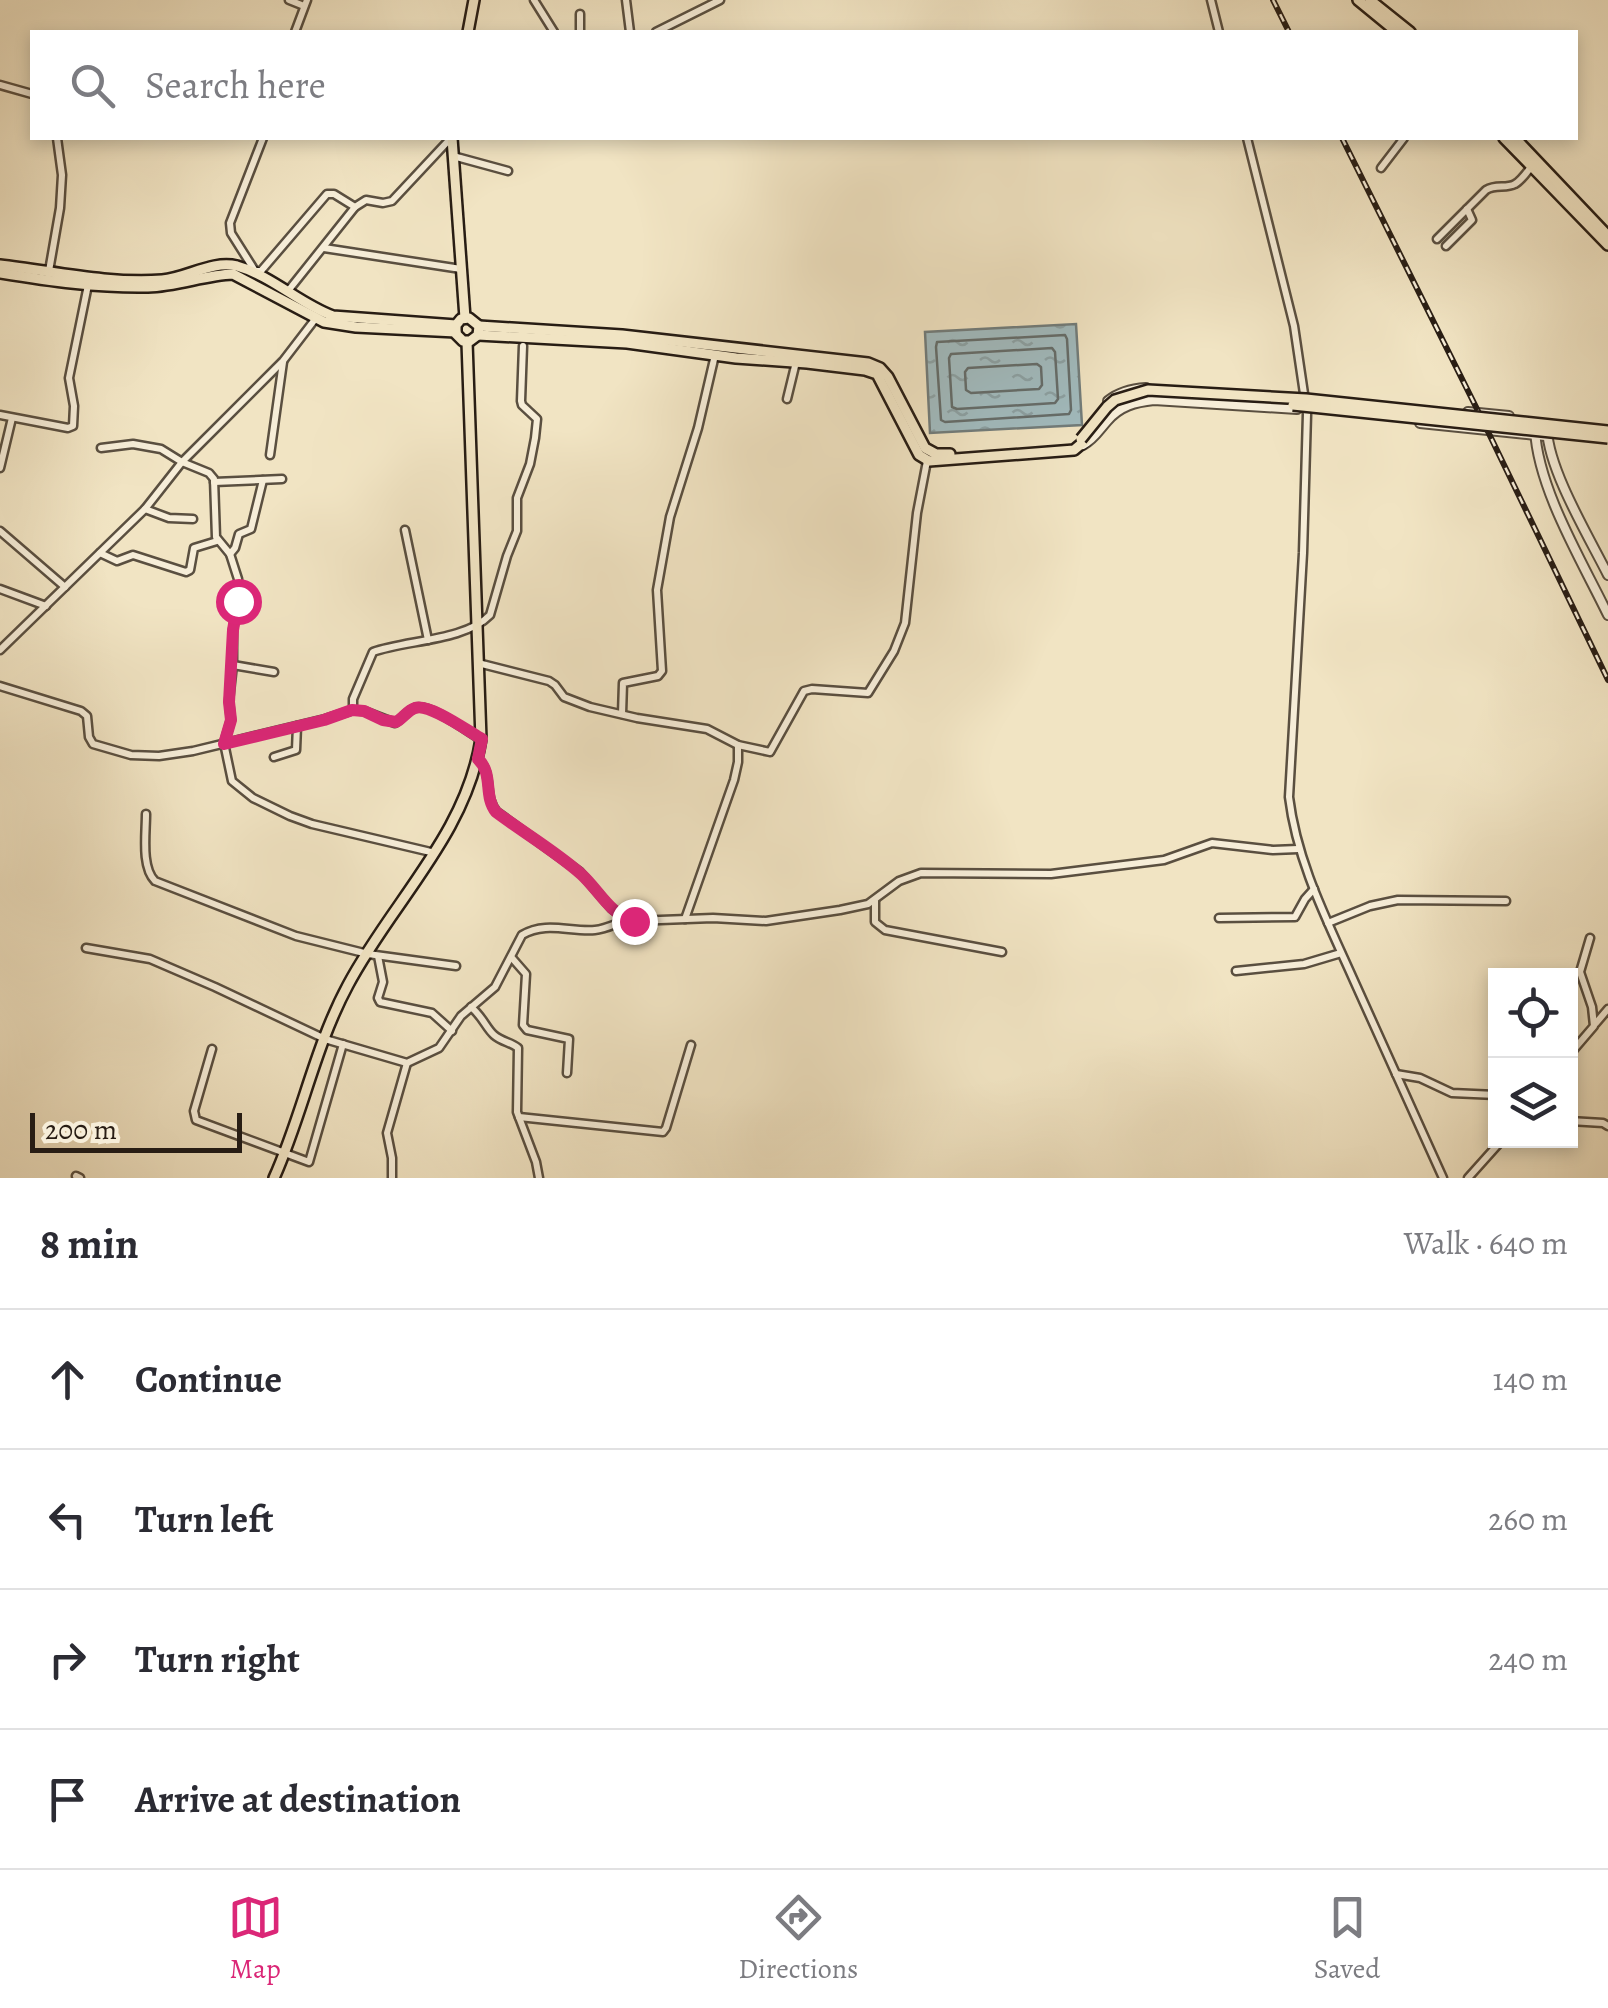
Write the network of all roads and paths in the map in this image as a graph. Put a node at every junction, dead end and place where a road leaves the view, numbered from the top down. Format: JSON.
{"nodes":[{"id":1,"x":289,"y":0,"type":"edge"},
{"id":2,"x":474,"y":0,"type":"edge"},
{"id":3,"x":534,"y":0,"type":"edge"},
{"id":4,"x":626,"y":0,"type":"edge"},
{"id":5,"x":720,"y":0,"type":"edge"},
{"id":6,"x":1211,"y":0,"type":"edge"},
{"id":7,"x":1358,"y":0,"type":"edge"},
{"id":8,"x":1370,"y":0,"type":"edge"},
{"id":9,"x":306,"y":3,"type":"edge"},
{"id":10,"x":580,"y":14,"type":"dead end"},
{"id":11,"x":296,"y":30,"type":"edge"},
{"id":12,"x":468,"y":30,"type":"edge"},
{"id":13,"x":553,"y":30,"type":"edge"},
{"id":14,"x":580,"y":30,"type":"edge"},
{"id":15,"x":630,"y":30,"type":"edge"},
{"id":16,"x":660,"y":30,"type":"edge"},
{"id":17,"x":1219,"y":30,"type":"edge"},
{"id":18,"x":1393,"y":30,"type":"edge"},
{"id":19,"x":1408,"y":30,"type":"edge"},
{"id":20,"x":0,"y":86,"type":"edge"},
{"id":21,"x":30,"y":94,"type":"edge"},
{"id":22,"x":57,"y":140,"type":"edge"},
{"id":23,"x":262,"y":140,"type":"edge"},
{"id":24,"x":450,"y":140,"type":"edge"},
{"id":25,"x":452,"y":140,"type":"edge"},
{"id":26,"x":1248,"y":140,"type":"edge"},
{"id":27,"x":1400,"y":140,"type":"edge"},
{"id":28,"x":1506,"y":140,"type":"edge"},
{"id":29,"x":1517,"y":140,"type":"edge"},
{"id":30,"x":453,"y":156,"type":"junction"},
{"id":31,"x":1532,"y":166,"type":"junction"},
{"id":32,"x":1382,"y":168,"type":"dead end"},
{"id":33,"x":508,"y":171,"type":"dead end"},
{"id":34,"x":355,"y":207,"type":"junction"},
{"id":35,"x":1467,"y":209,"type":"junction"},
{"id":36,"x":1608,"y":236,"type":"edge"},
{"id":37,"x":1437,"y":239,"type":"dead end"},
{"id":38,"x":1446,"y":246,"type":"dead end"},
{"id":39,"x":1608,"y":246,"type":"edge"},
{"id":40,"x":324,"y":248,"type":"junction"},
{"id":41,"x":0,"y":265,"type":"edge"},
{"id":42,"x":462,"y":270,"type":"junction"},
{"id":43,"x":49,"y":272,"type":"junction"},
{"id":44,"x":0,"y":273,"type":"edge"},
{"id":45,"x":88,"y":284,"type":"junction"},
{"id":46,"x":287,"y":292,"type":"junction"},
{"id":47,"x":316,"y":318,"type":"junction"},
{"id":48,"x":459,"y":325,"type":"junction"},
{"id":49,"x":478,"y":330,"type":"junction"},
{"id":50,"x":467,"y":342,"type":"junction"},
{"id":51,"x":523,"y":346,"type":"dead end"},
{"id":52,"x":715,"y":355,"type":"junction"},
{"id":53,"x":284,"y":361,"type":"junction"},
{"id":54,"x":796,"y":362,"type":"junction"},
{"id":55,"x":1305,"y":396,"type":"junction"},
{"id":56,"x":788,"y":399,"type":"dead end"},
{"id":57,"x":1306,"y":409,"type":"junction"},
{"id":58,"x":0,"y":416,"type":"edge"},
{"id":59,"x":12,"y":418,"type":"junction"},
{"id":60,"x":1534,"y":419,"type":"junction"},
{"id":61,"x":1547,"y":421,"type":"junction"},
{"id":62,"x":1535,"y":435,"type":"junction"},
{"id":63,"x":1608,"y":435,"type":"edge"},
{"id":64,"x":1547,"y":436,"type":"junction"},
{"id":65,"x":1081,"y":441,"type":"junction"},
{"id":66,"x":102,"y":448,"type":"dead end"},
{"id":67,"x":270,"y":455,"type":"dead end"},
{"id":68,"x":927,"y":460,"type":"junction"},
{"id":69,"x":182,"y":462,"type":"junction"},
{"id":70,"x":0,"y":468,"type":"edge"},
{"id":71,"x":282,"y":479,"type":"dead end"},
{"id":72,"x":262,"y":480,"type":"junction"},
{"id":73,"x":214,"y":482,"type":"junction"},
{"id":74,"x":145,"y":508,"type":"junction"},
{"id":75,"x":193,"y":519,"type":"dead end"},
{"id":76,"x":405,"y":530,"type":"dead end"},
{"id":77,"x":0,"y":531,"type":"edge"},
{"id":78,"x":217,"y":541,"type":"junction"},
{"id":79,"x":100,"y":554,"type":"junction"},
{"id":80,"x":230,"y":554,"type":"junction"},
{"id":81,"x":1608,"y":575,"type":"edge"},
{"id":82,"x":66,"y":586,"type":"junction"},
{"id":83,"x":0,"y":589,"type":"edge"},
{"id":84,"x":46,"y":606,"type":"junction"},
{"id":85,"x":1608,"y":615,"type":"edge"},
{"id":86,"x":476,"y":624,"type":"junction"},
{"id":87,"x":428,"y":640,"type":"junction"},
{"id":88,"x":0,"y":650,"type":"edge"},
{"id":89,"x":478,"y":663,"type":"junction"},
{"id":90,"x":233,"y":665,"type":"junction"},
{"id":91,"x":274,"y":672,"type":"dead end"},
{"id":92,"x":0,"y":686,"type":"edge"},
{"id":93,"x":352,"y":710,"type":"junction"},
{"id":94,"x":622,"y":714,"type":"junction"},
{"id":95,"x":297,"y":726,"type":"junction"},
{"id":96,"x":482,"y":739,"type":"junction"},
{"id":97,"x":224,"y":744,"type":"junction"},
{"id":98,"x":738,"y":745,"type":"junction"},
{"id":99,"x":274,"y":757,"type":"dead end"},
{"id":100,"x":478,"y":759,"type":"junction"},
{"id":101,"x":146,"y":814,"type":"dead end"},
{"id":102,"x":1298,"y":849,"type":"junction"},
{"id":103,"x":435,"y":853,"type":"junction"},
{"id":104,"x":1314,"y":889,"type":"junction"},
{"id":105,"x":876,"y":900,"type":"junction"},
{"id":106,"x":1506,"y":901,"type":"dead end"},
{"id":107,"x":1219,"y":918,"type":"dead end"},
{"id":108,"x":685,"y":919,"type":"junction"},
{"id":109,"x":628,"y":920,"type":"junction"},
{"id":110,"x":1328,"y":923,"type":"junction"},
{"id":111,"x":1590,"y":938,"type":"dead end"},
{"id":112,"x":86,"y":948,"type":"dead end"},
{"id":113,"x":1002,"y":952,"type":"dead end"},
{"id":114,"x":1341,"y":953,"type":"junction"},
{"id":115,"x":373,"y":955,"type":"junction"},
{"id":116,"x":512,"y":958,"type":"junction"},
{"id":117,"x":456,"y":966,"type":"dead end"},
{"id":118,"x":1236,"y":971,"type":"dead end"},
{"id":119,"x":471,"y":1007,"type":"junction"},
{"id":120,"x":1608,"y":1009,"type":"edge"},
{"id":121,"x":1594,"y":1026,"type":"junction"},
{"id":122,"x":452,"y":1031,"type":"junction"},
{"id":123,"x":325,"y":1039,"type":"junction"},
{"id":124,"x":343,"y":1044,"type":"junction"},
{"id":125,"x":691,"y":1045,"type":"dead end"},
{"id":126,"x":1578,"y":1045,"type":"edge"},
{"id":127,"x":212,"y":1050,"type":"dead end"},
{"id":128,"x":407,"y":1063,"type":"junction"},
{"id":129,"x":567,"y":1073,"type":"dead end"},
{"id":130,"x":1396,"y":1074,"type":"junction"},
{"id":131,"x":1488,"y":1095,"type":"edge"},
{"id":132,"x":519,"y":1117,"type":"junction"},
{"id":133,"x":1578,"y":1121,"type":"edge"},
{"id":134,"x":1608,"y":1126,"type":"edge"},
{"id":135,"x":1495,"y":1148,"type":"edge"},
{"id":136,"x":285,"y":1153,"type":"junction"},
{"id":137,"x":274,"y":1178,"type":"edge"},
{"id":138,"x":392,"y":1178,"type":"edge"},
{"id":139,"x":539,"y":1178,"type":"edge"},
{"id":140,"x":1443,"y":1178,"type":"edge"},
{"id":141,"x":1468,"y":1178,"type":"edge"}],
"edges":[{"from":1,"to":9,"type":"street"},
{"from":2,"to":12,"type":"main road"},
{"from":3,"to":13,"type":"street"},
{"from":4,"to":15,"type":"street"},
{"from":5,"to":16,"type":"street"},
{"from":6,"to":17,"type":"street"},
{"from":7,"to":18,"type":"main road"},
{"from":8,"to":19,"type":"main road"},
{"from":9,"to":11,"type":"street"},
{"from":10,"to":14,"type":"street"},
{"from":20,"to":21,"type":"street"},
{"from":22,"to":43,"type":"street"},
{"from":23,"to":34,"type":"street"},
{"from":24,"to":34,"type":"street"},
{"from":25,"to":30,"type":"main road"},
{"from":26,"to":55,"type":"street"},
{"from":27,"to":32,"type":"street"},
{"from":28,"to":31,"type":"main road"},
{"from":29,"to":36,"type":"main road"},
{"from":30,"to":33,"type":"street"},
{"from":30,"to":42,"type":"main road"},
{"from":31,"to":35,"type":"street"},
{"from":31,"to":39,"type":"main road"},
{"from":34,"to":40,"type":"street"},
{"from":35,"to":37,"type":"street"},
{"from":35,"to":38,"type":"street"},
{"from":40,"to":42,"type":"street"},
{"from":40,"to":46,"type":"street"},
{"from":41,"to":43,"type":"main road"},
{"from":42,"to":48,"type":"main road"},
{"from":43,"to":46,"type":"main road"},
{"from":44,"to":45,"type":"main road"},
{"from":45,"to":47,"type":"main road"},
{"from":45,"to":59,"type":"street"},
{"from":46,"to":48,"type":"main road"},
{"from":47,"to":48,"type":"main road"},
{"from":47,"to":53,"type":"street"},
{"from":48,"to":49,"type":"main road"},
{"from":48,"to":50,"type":"main road"},
{"from":49,"to":50,"type":"main road"},
{"from":49,"to":52,"type":"main road"},
{"from":49,"to":65,"type":"main road"},
{"from":50,"to":86,"type":"main road"},
{"from":51,"to":86,"type":"street"},
{"from":52,"to":54,"type":"main road"},
{"from":52,"to":94,"type":"street"},
{"from":53,"to":67,"type":"street"},
{"from":53,"to":69,"type":"street"},
{"from":54,"to":56,"type":"street"},
{"from":54,"to":68,"type":"main road"},
{"from":55,"to":57,"type":"street"},
{"from":55,"to":60,"type":"street"},
{"from":55,"to":65,"type":"street"},
{"from":57,"to":62,"type":"street"},
{"from":57,"to":65,"type":"street"},
{"from":57,"to":102,"type":"street"},
{"from":58,"to":59,"type":"street"},
{"from":59,"to":70,"type":"street"},
{"from":60,"to":61,"type":"street"},
{"from":60,"to":62,"type":"street"},
{"from":61,"to":63,"type":"street"},
{"from":61,"to":64,"type":"street"},
{"from":62,"to":64,"type":"street"},
{"from":62,"to":85,"type":"street"},
{"from":63,"to":64,"type":"street"},
{"from":63,"to":65,"type":"main road","bridge":true},
{"from":64,"to":81,"type":"street"},
{"from":65,"to":68,"type":"main road"},
{"from":66,"to":69,"type":"street"},
{"from":68,"to":98,"type":"street"},
{"from":69,"to":73,"type":"street"},
{"from":69,"to":74,"type":"street"},
{"from":71,"to":72,"type":"street"},
{"from":72,"to":73,"type":"street"},
{"from":72,"to":80,"type":"street"},
{"from":73,"to":78,"type":"street"},
{"from":74,"to":75,"type":"street"},
{"from":74,"to":79,"type":"street"},
{"from":76,"to":87,"type":"street"},
{"from":77,"to":82,"type":"street"},
{"from":78,"to":79,"type":"street"},
{"from":78,"to":80,"type":"street"},
{"from":79,"to":82,"type":"street"},
{"from":80,"to":90,"type":"street"},
{"from":82,"to":84,"type":"street"},
{"from":83,"to":84,"type":"street"},
{"from":84,"to":88,"type":"street"},
{"from":86,"to":87,"type":"street"},
{"from":86,"to":89,"type":"main road"},
{"from":87,"to":93,"type":"street"},
{"from":89,"to":94,"type":"street"},
{"from":89,"to":96,"type":"main road"},
{"from":90,"to":91,"type":"street"},
{"from":90,"to":97,"type":"street"},
{"from":92,"to":97,"type":"street"},
{"from":93,"to":95,"type":"street"},
{"from":93,"to":96,"type":"street"},
{"from":94,"to":98,"type":"street"},
{"from":95,"to":97,"type":"street"},
{"from":95,"to":99,"type":"street"},
{"from":96,"to":100,"type":"main road"},
{"from":97,"to":103,"type":"street"},
{"from":98,"to":108,"type":"street"},
{"from":100,"to":103,"type":"main road"},
{"from":100,"to":109,"type":"street"},
{"from":101,"to":115,"type":"street"},
{"from":102,"to":104,"type":"street"},
{"from":102,"to":105,"type":"street"},
{"from":103,"to":115,"type":"main road"},
{"from":104,"to":107,"type":"street"},
{"from":104,"to":110,"type":"street"},
{"from":105,"to":108,"type":"street"},
{"from":105,"to":113,"type":"street"},
{"from":106,"to":110,"type":"street"},
{"from":108,"to":109,"type":"street"},
{"from":109,"to":116,"type":"street"},
{"from":110,"to":114,"type":"street"},
{"from":111,"to":121,"type":"street"},
{"from":112,"to":123,"type":"street"},
{"from":114,"to":118,"type":"street"},
{"from":114,"to":130,"type":"street"},
{"from":115,"to":117,"type":"street"},
{"from":115,"to":122,"type":"street"},
{"from":115,"to":123,"type":"main road"},
{"from":116,"to":119,"type":"street"},
{"from":116,"to":129,"type":"street"},
{"from":119,"to":122,"type":"street"},
{"from":119,"to":132,"type":"street"},
{"from":120,"to":121,"type":"street"},
{"from":121,"to":126,"type":"street"},
{"from":122,"to":128,"type":"street"},
{"from":123,"to":124,"type":"street"},
{"from":123,"to":136,"type":"main road"},
{"from":124,"to":128,"type":"street"},
{"from":124,"to":136,"type":"street"},
{"from":125,"to":132,"type":"street"},
{"from":127,"to":136,"type":"street"},
{"from":128,"to":138,"type":"street"},
{"from":130,"to":131,"type":"street"},
{"from":130,"to":140,"type":"street"},
{"from":132,"to":139,"type":"street"},
{"from":133,"to":134,"type":"street"},
{"from":135,"to":141,"type":"street"},
{"from":136,"to":137,"type":"main road"}]}
